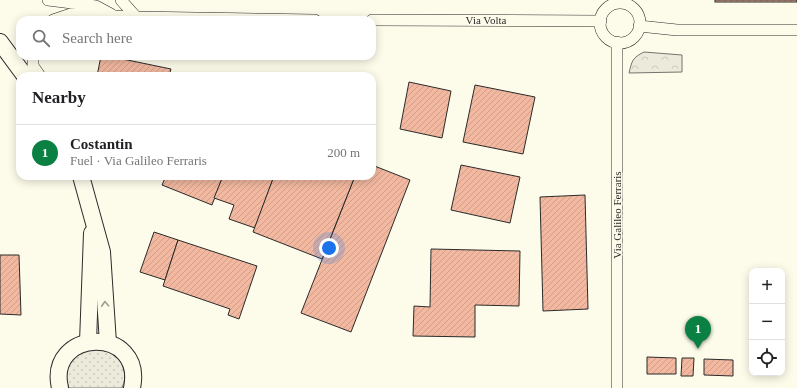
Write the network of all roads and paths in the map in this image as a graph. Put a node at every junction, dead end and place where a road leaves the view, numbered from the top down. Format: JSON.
{"nodes":[{"id":1,"x":48,"y":0,"type":"edge"},
{"id":2,"x":121,"y":0,"type":"edge"},
{"id":3,"x":617,"y":2,"type":"edge"},
{"id":4,"x":65,"y":16,"type":"edge"},
{"id":5,"x":113,"y":16,"type":"joint"},
{"id":6,"x":135,"y":16,"type":"edge"},
{"id":7,"x":376,"y":20,"type":"edge"},
{"id":8,"x":601,"y":21,"type":"junction"},
{"id":9,"x":639,"y":26,"type":"junction"},
{"id":10,"x":797,"y":30,"type":"edge"},
{"id":11,"x":0,"y":42,"type":"edge"},
{"id":12,"x":617,"y":42,"type":"junction"},
{"id":13,"x":33,"y":60,"type":"edge"},
{"id":14,"x":22,"y":72,"type":"edge"},
{"id":15,"x":37,"y":72,"type":"edge"},
{"id":16,"x":82,"y":180,"type":"edge"},
{"id":17,"x":93,"y":220,"type":"junction"},
{"id":18,"x":88,"y":342,"type":"junction"},
{"id":19,"x":108,"y":343,"type":"junction"},
{"id":20,"x":136,"y":386,"type":"edge"},
{"id":21,"x":60,"y":388,"type":"edge"},
{"id":22,"x":617,"y":388,"type":"edge"}],
"edges":[{"from":1,"to":5,"type":"street"},
{"from":2,"to":6,"type":"street"},
{"from":3,"to":8,"type":"street"},
{"from":3,"to":9,"type":"street"},
{"from":4,"to":5,"type":"street"},
{"from":7,"to":8,"type":"street","name":"Via Volta"},
{"from":8,"to":12,"type":"street"},
{"from":9,"to":10,"type":"street"},
{"from":9,"to":12,"type":"street"},
{"from":11,"to":14,"type":"street"},
{"from":12,"to":22,"type":"street","name":"Via Galileo Ferraris"},
{"from":13,"to":15,"type":"street"},
{"from":16,"to":17,"type":"street"},
{"from":17,"to":18,"type":"street"},
{"from":19,"to":17,"type":"street","one_way":true},
{"from":18,"to":19,"type":"street"},
{"from":18,"to":21,"type":"street"},
{"from":19,"to":20,"type":"street"}]}
